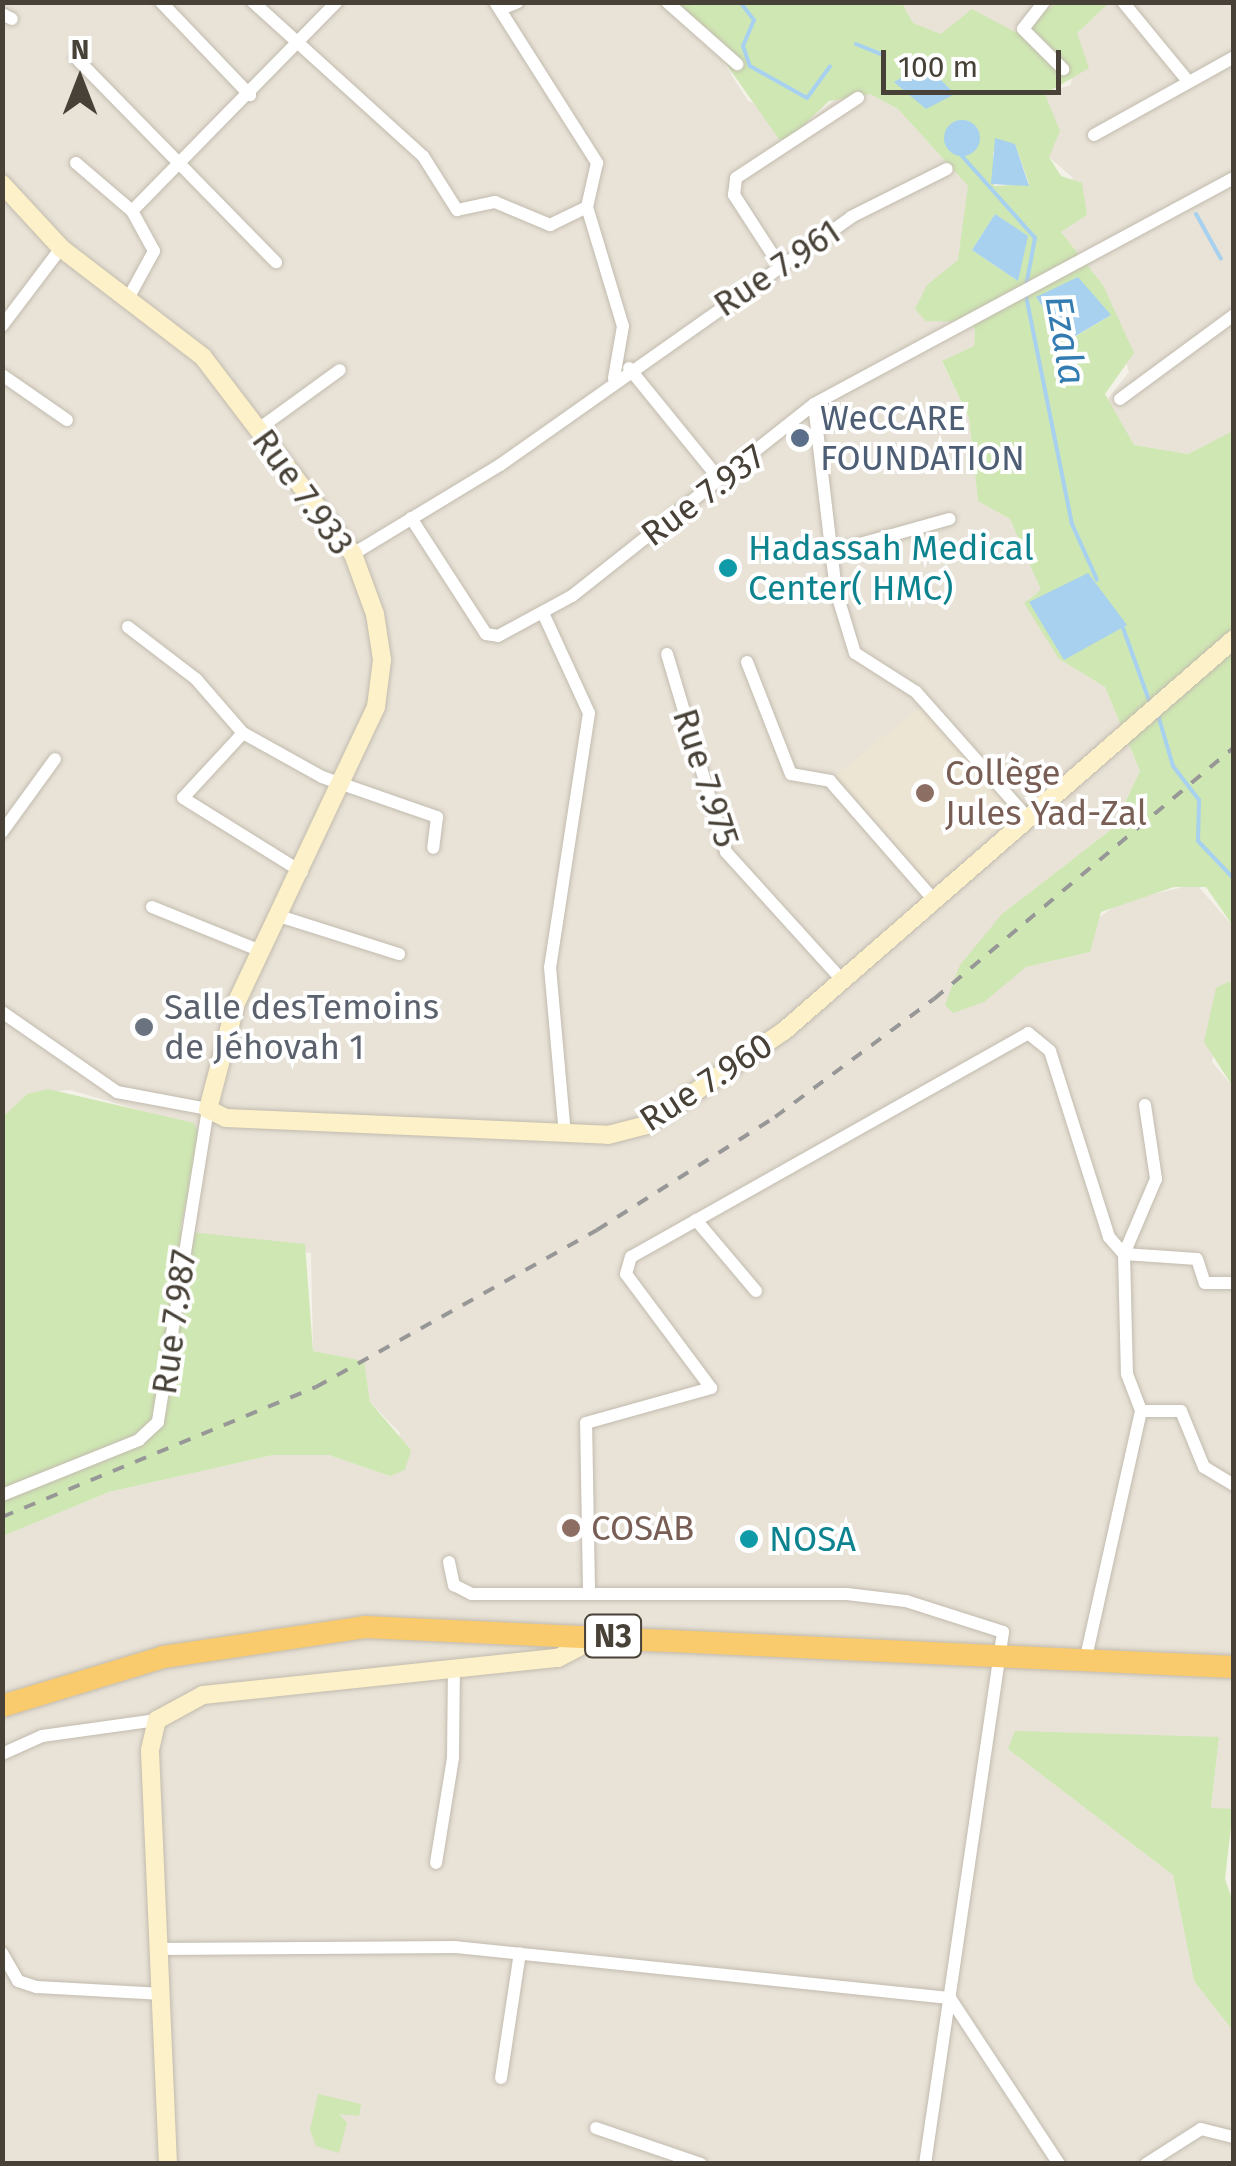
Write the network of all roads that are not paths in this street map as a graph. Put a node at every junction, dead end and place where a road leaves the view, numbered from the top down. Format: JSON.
{"nodes":[{"id":1,"x":160,"y":2,"type":"edge"},
{"id":2,"x":252,"y":2,"type":"edge"},
{"id":3,"x":337,"y":2,"type":"edge"},
{"id":4,"x":518,"y":2,"type":"edge"},
{"id":5,"x":666,"y":2,"type":"edge"},
{"id":6,"x":1044,"y":2,"type":"edge"},
{"id":7,"x":1123,"y":2,"type":"edge"},
{"id":8,"x":498,"y":6,"type":"edge"},
{"id":9,"x":292,"y":45,"type":"junction"},
{"id":10,"x":1234,"y":57,"type":"edge"},
{"id":11,"x":76,"y":58,"type":"dead end"},
{"id":12,"x":736,"y":64,"type":"dead end"},
{"id":13,"x":1064,"y":70,"type":"dead end"},
{"id":14,"x":1188,"y":81,"type":"junction"},
{"id":15,"x":250,"y":95,"type":"junction"},
{"id":16,"x":858,"y":98,"type":"dead end"},
{"id":17,"x":1094,"y":135,"type":"dead end"},
{"id":18,"x":76,"y":162,"type":"dead end"},
{"id":19,"x":181,"y":166,"type":"junction"},
{"id":20,"x":947,"y":169,"type":"dead end"},
{"id":21,"x":1234,"y":178,"type":"edge"},
{"id":22,"x":2,"y":184,"type":"edge"},
{"id":23,"x":587,"y":207,"type":"junction"},
{"id":24,"x":132,"y":211,"type":"junction"},
{"id":25,"x":61,"y":248,"type":"junction"},
{"id":26,"x":276,"y":262,"type":"dead end"},
{"id":27,"x":780,"y":266,"type":"junction"},
{"id":28,"x":130,"y":295,"type":"junction"},
{"id":29,"x":1234,"y":315,"type":"edge"},
{"id":30,"x":2,"y":326,"type":"edge"},
{"id":31,"x":629,"y":368,"type":"junction"},
{"id":32,"x":340,"y":370,"type":"dead end"},
{"id":33,"x":2,"y":375,"type":"edge"},
{"id":34,"x":614,"y":378,"type":"junction"},
{"id":35,"x":1120,"y":398,"type":"dead end"},
{"id":36,"x":814,"y":404,"type":"junction"},
{"id":37,"x":67,"y":420,"type":"dead end"},
{"id":38,"x":257,"y":430,"type":"junction"},
{"id":39,"x":720,"y":480,"type":"junction"},
{"id":40,"x":411,"y":518,"type":"junction"},
{"id":41,"x":948,"y":520,"type":"dead end"},
{"id":42,"x":832,"y":552,"type":"junction"},
{"id":43,"x":353,"y":554,"type":"junction"},
{"id":44,"x":542,"y":613,"type":"junction"},
{"id":45,"x":128,"y":627,"type":"dead end"},
{"id":46,"x":1234,"y":639,"type":"edge"},
{"id":47,"x":667,"y":654,"type":"dead end"},
{"id":48,"x":747,"y":662,"type":"dead end"},
{"id":49,"x":243,"y":733,"type":"junction"},
{"id":50,"x":55,"y":759,"type":"dead end"},
{"id":51,"x":346,"y":782,"type":"junction"},
{"id":52,"x":1028,"y":818,"type":"junction"},
{"id":53,"x":2,"y":832,"type":"edge"},
{"id":54,"x":432,"y":848,"type":"dead end"},
{"id":55,"x":302,"y":872,"type":"junction"},
{"id":56,"x":933,"y":899,"type":"junction"},
{"id":57,"x":152,"y":907,"type":"dead end"},
{"id":58,"x":280,"y":916,"type":"junction"},
{"id":59,"x":261,"y":951,"type":"junction"},
{"id":60,"x":400,"y":954,"type":"dead end"},
{"id":61,"x":842,"y":980,"type":"junction"},
{"id":62,"x":2,"y":1012,"type":"edge"},
{"id":63,"x":1144,"y":1104,"type":"dead end"},
{"id":64,"x":208,"y":1109,"type":"junction"},
{"id":65,"x":564,"y":1134,"type":"junction"},
{"id":66,"x":696,"y":1220,"type":"junction"},
{"id":67,"x":1124,"y":1254,"type":"junction"},
{"id":68,"x":1234,"y":1282,"type":"edge"},
{"id":69,"x":756,"y":1291,"type":"dead end"},
{"id":70,"x":1141,"y":1411,"type":"junction"},
{"id":71,"x":1234,"y":1486,"type":"edge"},
{"id":72,"x":2,"y":1494,"type":"edge"},
{"id":73,"x":449,"y":1562,"type":"dead end"},
{"id":74,"x":589,"y":1590,"type":"junction"},
{"id":75,"x":600,"y":1636,"type":"junction"},
{"id":76,"x":1001,"y":1656,"type":"junction"},
{"id":77,"x":1085,"y":1660,"type":"junction"},
{"id":78,"x":454,"y":1666,"type":"junction"},
{"id":79,"x":1234,"y":1667,"type":"edge"},
{"id":80,"x":2,"y":1706,"type":"edge"},
{"id":81,"x":157,"y":1720,"type":"junction"},
{"id":82,"x":2,"y":1754,"type":"edge"},
{"id":83,"x":436,"y":1863,"type":"dead end"},
{"id":84,"x":163,"y":1949,"type":"junction"},
{"id":85,"x":2,"y":1952,"type":"edge"},
{"id":86,"x":520,"y":1953,"type":"junction"},
{"id":87,"x":163,"y":1994,"type":"junction"},
{"id":88,"x":950,"y":1998,"type":"junction"},
{"id":89,"x":501,"y":2078,"type":"dead end"},
{"id":90,"x":596,"y":2128,"type":"dead end"},
{"id":91,"x":1234,"y":2138,"type":"edge"},
{"id":92,"x":168,"y":2164,"type":"edge"},
{"id":93,"x":701,"y":2164,"type":"edge"},
{"id":94,"x":925,"y":2164,"type":"edge"},
{"id":95,"x":1060,"y":2164,"type":"edge"},
{"id":96,"x":1146,"y":2164,"type":"edge"}],
"edges":[{"from":1,"to":15,"type":"street"},
{"from":2,"to":9,"type":"street"},
{"from":3,"to":9,"type":"street"},
{"from":4,"to":8,"type":"street"},
{"from":5,"to":12,"type":"street"},
{"from":6,"to":13,"type":"street"},
{"from":7,"to":14,"type":"street"},
{"from":8,"to":23,"type":"street"},
{"from":9,"to":15,"type":"street"},
{"from":9,"to":23,"type":"street"},
{"from":10,"to":14,"type":"street"},
{"from":11,"to":19,"type":"street"},
{"from":14,"to":17,"type":"street"},
{"from":15,"to":19,"type":"street"},
{"from":16,"to":27,"type":"street"},
{"from":18,"to":24,"type":"street"},
{"from":19,"to":24,"type":"street"},
{"from":19,"to":26,"type":"street"},
{"from":20,"to":27,"type":"street","name":"Rue 7.961"},
{"from":21,"to":36,"type":"street"},
{"from":22,"to":25,"type":"street","name":"Rue 7.933"},
{"from":23,"to":34,"type":"street"},
{"from":24,"to":28,"type":"street"},
{"from":25,"to":28,"type":"street","name":"Rue 7.933"},
{"from":25,"to":30,"type":"street"},
{"from":27,"to":31,"type":"street","name":"Rue 7.961"},
{"from":28,"to":38,"type":"street","name":"Rue 7.933"},
{"from":29,"to":35,"type":"street"},
{"from":31,"to":34,"type":"street","name":"Rue 7.961"},
{"from":31,"to":39,"type":"street"},
{"from":32,"to":38,"type":"street"},
{"from":33,"to":37,"type":"street"},
{"from":34,"to":40,"type":"street","name":"Rue 7.961"},
{"from":36,"to":39,"type":"street","name":"Rue 7.937"},
{"from":36,"to":42,"type":"street","name":"Rue 7.937"},
{"from":38,"to":43,"type":"street","name":"Rue 7.933"},
{"from":39,"to":44,"type":"street","name":"Rue 7.937"},
{"from":40,"to":43,"type":"street","name":"Rue 7.961"},
{"from":40,"to":44,"type":"street","name":"Rue 7.937"},
{"from":41,"to":42,"type":"street"},
{"from":42,"to":52,"type":"street","name":"Rue 7.937"},
{"from":43,"to":51,"type":"street","name":"Rue 7.933"},
{"from":44,"to":65,"type":"street"},
{"from":45,"to":49,"type":"street"},
{"from":46,"to":52,"type":"street","name":"Rue 7.960"},
{"from":47,"to":61,"type":"street","name":"Rue 7.975"},
{"from":48,"to":56,"type":"street"},
{"from":49,"to":51,"type":"street"},
{"from":49,"to":55,"type":"street"},
{"from":50,"to":53,"type":"street"},
{"from":51,"to":54,"type":"street"},
{"from":51,"to":55,"type":"street","name":"Rue 7.933"},
{"from":52,"to":56,"type":"street","name":"Rue 7.960"},
{"from":55,"to":58,"type":"street","name":"Rue 7.933"},
{"from":56,"to":61,"type":"street","name":"Rue 7.960"},
{"from":57,"to":59,"type":"street"},
{"from":58,"to":59,"type":"street","name":"Rue 7.933"},
{"from":58,"to":60,"type":"street"},
{"from":59,"to":64,"type":"street","name":"Rue 7.933"},
{"from":61,"to":65,"type":"street","name":"Rue 7.960"},
{"from":62,"to":64,"type":"street","name":"Rue 7.960"},
{"from":63,"to":67,"type":"street"},
{"from":64,"to":65,"type":"street","name":"Rue 7.960"},
{"from":64,"to":72,"type":"street","name":"Rue 7.987"},
{"from":66,"to":67,"type":"street"},
{"from":66,"to":69,"type":"street"},
{"from":66,"to":74,"type":"street"},
{"from":67,"to":68,"type":"street"},
{"from":67,"to":70,"type":"street"},
{"from":70,"to":71,"type":"street"},
{"from":70,"to":77,"type":"street"},
{"from":73,"to":74,"type":"street"},
{"from":74,"to":76,"type":"street"},
{"from":75,"to":76,"type":"highway","number":"N3"},
{"from":75,"to":78,"type":"street"},
{"from":75,"to":80,"type":"highway","number":"N3"},
{"from":76,"to":77,"type":"highway","number":"N3"},
{"from":76,"to":88,"type":"street"},
{"from":77,"to":79,"type":"highway","number":"N3"},
{"from":78,"to":81,"type":"street"},
{"from":78,"to":83,"type":"street"},
{"from":81,"to":82,"type":"street"},
{"from":81,"to":84,"type":"street"},
{"from":84,"to":86,"type":"street"},
{"from":84,"to":87,"type":"street"},
{"from":85,"to":87,"type":"street"},
{"from":86,"to":88,"type":"street"},
{"from":86,"to":89,"type":"street"},
{"from":87,"to":92,"type":"street"},
{"from":88,"to":94,"type":"street"},
{"from":88,"to":95,"type":"street"},
{"from":90,"to":93,"type":"street"},
{"from":91,"to":96,"type":"street"}]}
